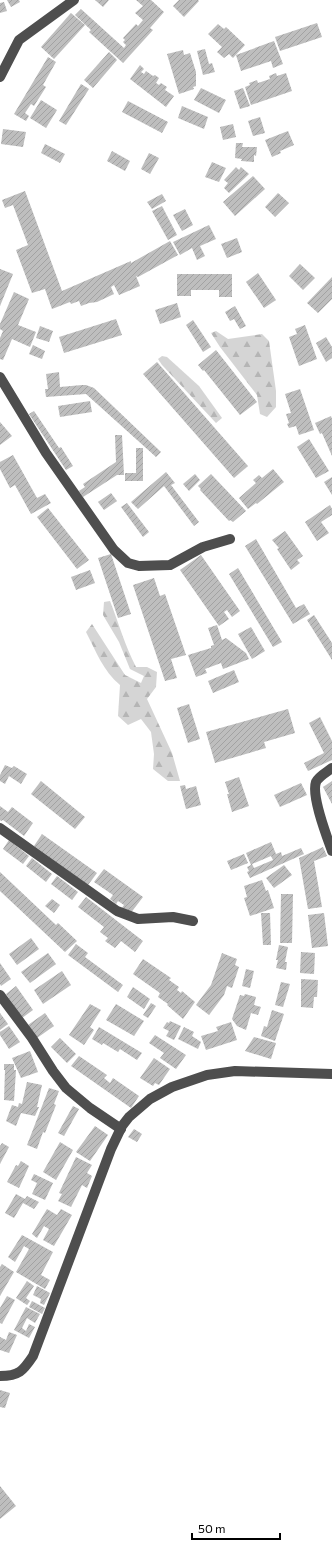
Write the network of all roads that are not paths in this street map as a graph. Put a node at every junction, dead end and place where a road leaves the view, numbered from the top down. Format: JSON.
{"nodes":[{"id":1,"x":74,"y":0,"type":"edge"},
{"id":2,"x":0,"y":77,"type":"edge"},
{"id":3,"x":0,"y":377,"type":"edge"},
{"id":4,"x":230,"y":539,"type":"dead end"},
{"id":5,"x":332,"y":768,"type":"edge"},
{"id":6,"x":0,"y":828,"type":"edge"},
{"id":7,"x":332,"y":851,"type":"edge"},
{"id":8,"x":193,"y":921,"type":"dead end"},
{"id":9,"x":0,"y":995,"type":"edge"},
{"id":10,"x":332,"y":1074,"type":"edge"},
{"id":11,"x":121,"y":1129,"type":"junction"},
{"id":12,"x":0,"y":1376,"type":"edge"}],
"edges":[{"from":1,"to":2,"type":"street"},
{"from":3,"to":4,"type":"street"},
{"from":5,"to":7,"type":"street"},
{"from":6,"to":8,"type":"street"},
{"from":9,"to":11,"type":"street"},
{"from":10,"to":11,"type":"street"},
{"from":11,"to":12,"type":"street"}]}
